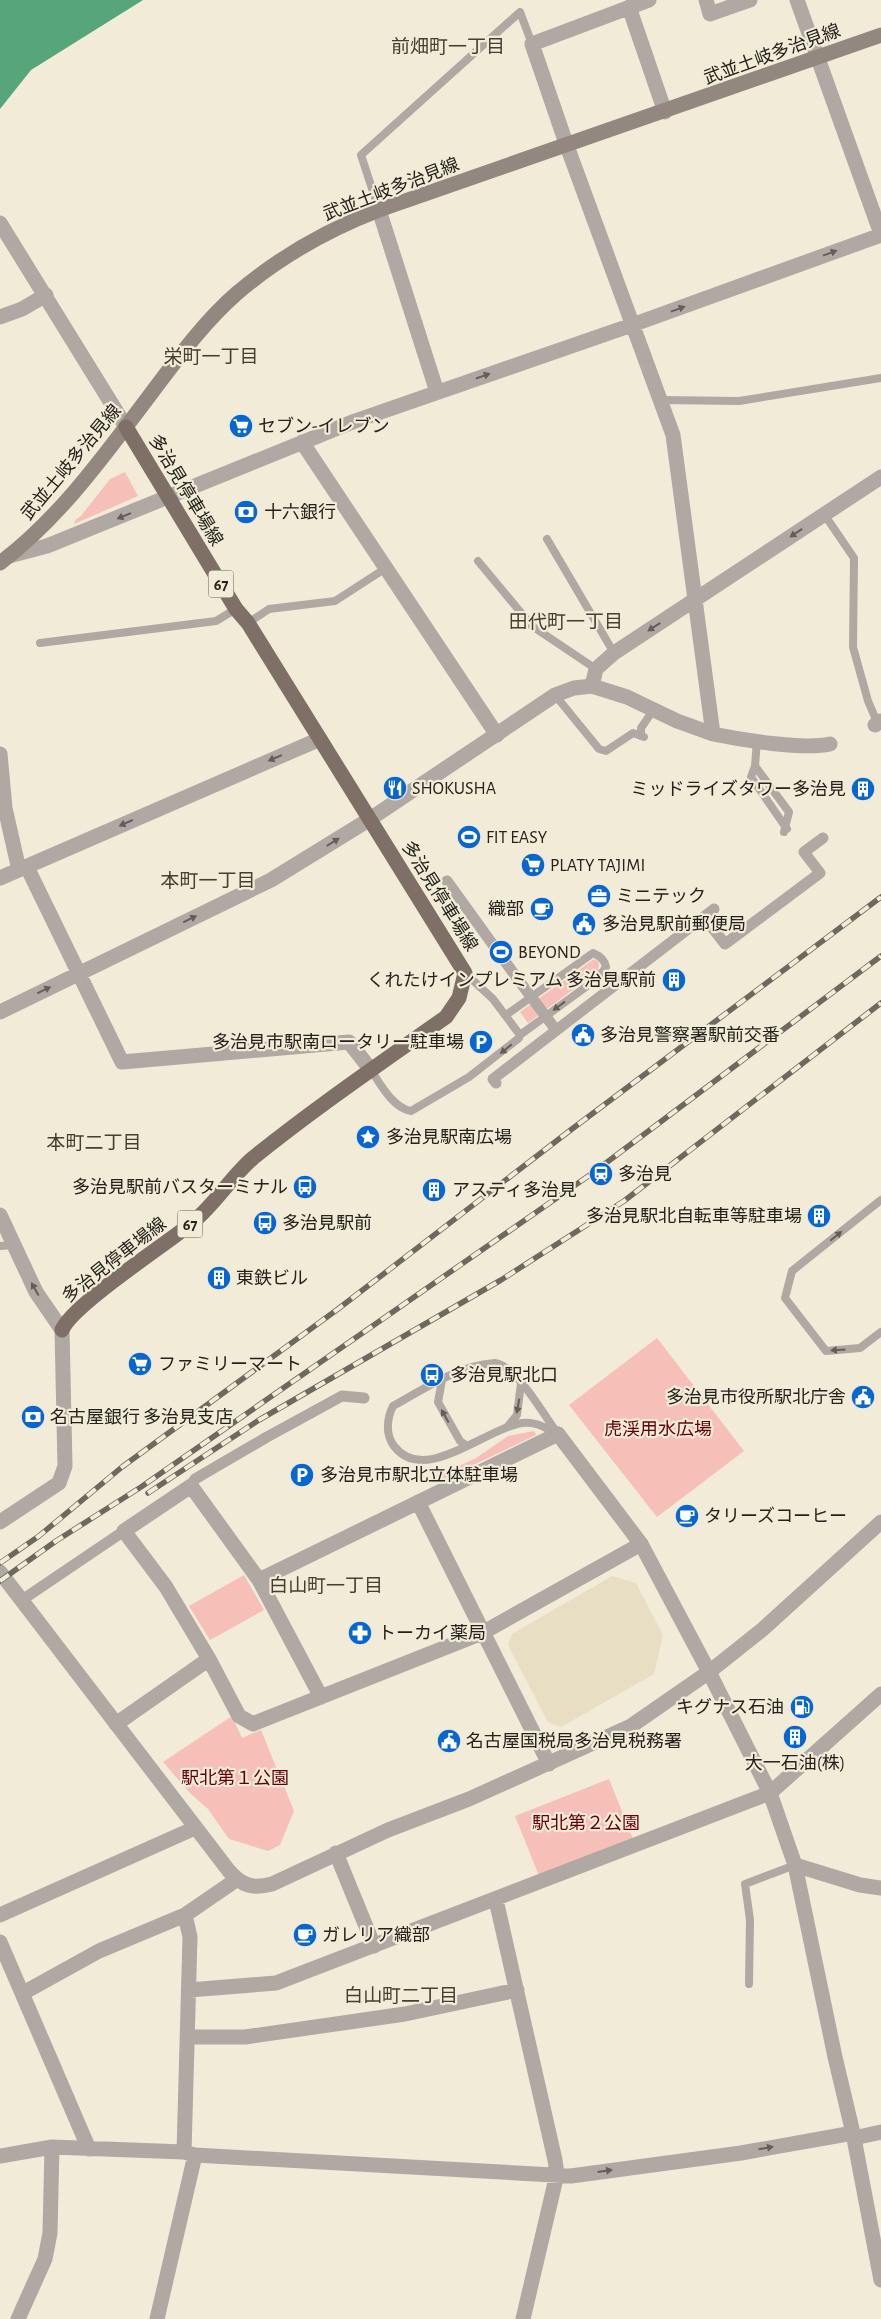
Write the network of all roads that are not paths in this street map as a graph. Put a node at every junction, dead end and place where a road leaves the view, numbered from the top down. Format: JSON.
{"nodes":[{"id":1,"x":649,"y":0,"type":"edge"},
{"id":2,"x":706,"y":0,"type":"edge"},
{"id":3,"x":750,"y":0,"type":"edge"},
{"id":4,"x":797,"y":0,"type":"edge"},
{"id":5,"x":630,"y":7,"type":"junction"},
{"id":6,"x":881,"y":35,"type":"edge"},
{"id":7,"x":532,"y":44,"type":"junction"},
{"id":8,"x":818,"y":58,"type":"junction"},
{"id":9,"x":666,"y":112,"type":"junction"},
{"id":10,"x":567,"y":146,"type":"junction"},
{"id":11,"x":379,"y":210,"type":"junction"},
{"id":12,"x":0,"y":223,"type":"edge"},
{"id":13,"x":881,"y":235,"type":"edge"},
{"id":14,"x":46,"y":295,"type":"junction"},
{"id":15,"x":0,"y":317,"type":"edge"},
{"id":16,"x":632,"y":325,"type":"junction"},
{"id":17,"x":881,"y":378,"type":"edge"},
{"id":18,"x":437,"y":392,"type":"junction"},
{"id":19,"x":659,"y":400,"type":"junction"},
{"id":20,"x":126,"y":427,"type":"junction"},
{"id":21,"x":302,"y":442,"type":"junction"},
{"id":22,"x":881,"y":477,"type":"edge"},
{"id":23,"x":169,"y":498,"type":"junction"},
{"id":24,"x":824,"y":514,"type":"junction"},
{"id":25,"x":547,"y":540,"type":"dead end"},
{"id":26,"x":4,"y":560,"type":"edge"},
{"id":27,"x":478,"y":561,"type":"dead end"},
{"id":28,"x":386,"y":568,"type":"junction"},
{"id":29,"x":695,"y":600,"type":"junction"},
{"id":30,"x":236,"y":609,"type":"junction"},
{"id":31,"x":248,"y":623,"type":"junction"},
{"id":32,"x":40,"y":643,"type":"dead end"},
{"id":33,"x":614,"y":654,"type":"junction"},
{"id":34,"x":596,"y":669,"type":"junction"},
{"id":35,"x":592,"y":686,"type":"junction"},
{"id":36,"x":555,"y":695,"type":"junction"},
{"id":37,"x":654,"y":709,"type":"junction"},
{"id":38,"x":878,"y":722,"type":"edge"},
{"id":39,"x":713,"y":734,"type":"junction"},
{"id":40,"x":497,"y":735,"type":"junction"},
{"id":41,"x":320,"y":739,"type":"junction"},
{"id":42,"x":757,"y":740,"type":"junction"},
{"id":43,"x":830,"y":744,"type":"dead end"},
{"id":44,"x":0,"y":754,"type":"edge"},
{"id":45,"x":370,"y":819,"type":"junction"},
{"id":46,"x":786,"y":830,"type":"dead end"},
{"id":47,"x":823,"y":838,"type":"dead end"},
{"id":48,"x":23,"y":868,"type":"junction"},
{"id":49,"x":0,"y":878,"type":"edge"},
{"id":50,"x":447,"y":881,"type":"dead end"},
{"id":51,"x":714,"y":908,"type":"dead end"},
{"id":52,"x":704,"y":917,"type":"junction"},
{"id":53,"x":465,"y":972,"type":"junction"},
{"id":54,"x":78,"y":973,"type":"junction"},
{"id":55,"x":0,"y":1012,"type":"edge"},
{"id":56,"x":506,"y":1015,"type":"junction"},
{"id":57,"x":556,"y":1030,"type":"junction"},
{"id":58,"x":520,"y":1035,"type":"junction"},
{"id":59,"x":371,"y":1070,"type":"junction"},
{"id":60,"x":496,"y":1083,"type":"dead end"},
{"id":61,"x":881,"y":1200,"type":"edge"},
{"id":62,"x":0,"y":1215,"type":"edge"},
{"id":63,"x":7,"y":1246,"type":"edge"},
{"id":64,"x":62,"y":1330,"type":"junction"},
{"id":65,"x":881,"y":1332,"type":"edge"},
{"id":66,"x":442,"y":1380,"type":"junction"},
{"id":67,"x":521,"y":1383,"type":"junction"},
{"id":68,"x":364,"y":1398,"type":"dead end"},
{"id":69,"x":508,"y":1426,"type":"junction"},
{"id":70,"x":558,"y":1434,"type":"junction"},
{"id":71,"x":468,"y":1446,"type":"junction"},
{"id":72,"x":191,"y":1486,"type":"junction"},
{"id":73,"x":418,"y":1502,"type":"junction"},
{"id":74,"x":0,"y":1522,"type":"edge"},
{"id":75,"x":881,"y":1522,"type":"edge"},
{"id":76,"x":124,"y":1531,"type":"junction"},
{"id":77,"x":641,"y":1544,"type":"junction"},
{"id":78,"x":0,"y":1572,"type":"edge"},
{"id":79,"x":259,"y":1580,"type":"junction"},
{"id":80,"x":22,"y":1600,"type":"junction"},
{"id":81,"x":482,"y":1633,"type":"junction"},
{"id":82,"x":209,"y":1659,"type":"junction"},
{"id":83,"x":709,"y":1672,"type":"junction"},
{"id":84,"x":881,"y":1694,"type":"edge"},
{"id":85,"x":321,"y":1697,"type":"junction"},
{"id":86,"x":116,"y":1724,"type":"junction"},
{"id":87,"x":549,"y":1764,"type":"junction"},
{"id":88,"x":770,"y":1793,"type":"junction"},
{"id":89,"x":195,"y":1828,"type":"junction"},
{"id":90,"x":336,"y":1853,"type":"junction"},
{"id":91,"x":796,"y":1865,"type":"junction"},
{"id":92,"x":236,"y":1880,"type":"junction"},
{"id":93,"x":881,"y":1888,"type":"edge"},
{"id":94,"x":496,"y":1900,"type":"junction"},
{"id":95,"x":0,"y":1915,"type":"edge"},
{"id":96,"x":185,"y":1916,"type":"junction"},
{"id":97,"x":0,"y":1942,"type":"edge"},
{"id":98,"x":374,"y":1946,"type":"junction"},
{"id":99,"x":749,"y":1984,"type":"dead end"},
{"id":100,"x":188,"y":1990,"type":"junction"},
{"id":101,"x":516,"y":1990,"type":"junction"},
{"id":102,"x":23,"y":1993,"type":"junction"},
{"id":103,"x":187,"y":2037,"type":"junction"},
{"id":104,"x":881,"y":2132,"type":"edge"},
{"id":105,"x":853,"y":2136,"type":"junction"},
{"id":106,"x":52,"y":2147,"type":"junction"},
{"id":107,"x":90,"y":2149,"type":"junction"},
{"id":108,"x":190,"y":2153,"type":"junction"},
{"id":109,"x":0,"y":2156,"type":"edge"},
{"id":110,"x":557,"y":2174,"type":"junction"},
{"id":111,"x":881,"y":2280,"type":"edge"},
{"id":112,"x":18,"y":2319,"type":"edge"},
{"id":113,"x":157,"y":2319,"type":"edge"},
{"id":114,"x":523,"y":2319,"type":"edge"}],
"edges":[{"from":1,"to":5,"type":"street"},
{"from":2,"to":3,"type":"street"},
{"from":4,"to":8,"type":"street"},
{"from":5,"to":7,"type":"street"},
{"from":5,"to":9,"type":"street"},
{"from":6,"to":8,"type":"main road","name":"武並土岐多治見線"},
{"from":7,"to":10,"type":"street"},
{"from":7,"to":11,"type":"lane"},
{"from":8,"to":9,"type":"main road","name":"武並土岐多治見線"},
{"from":8,"to":13,"type":"street"},
{"from":9,"to":10,"type":"main road","name":"武並土岐多治見線"},
{"from":10,"to":11,"type":"main road","name":"武並土岐多治見線"},
{"from":10,"to":16,"type":"street"},
{"from":11,"to":18,"type":"street"},
{"from":11,"to":20,"type":"main road","name":"武並土岐多治見線"},
{"from":12,"to":14,"type":"street"},
{"from":16,"to":13,"type":"street","one_way":true},
{"from":14,"to":15,"type":"street"},
{"from":14,"to":20,"type":"street"},
{"from":18,"to":16,"type":"street","one_way":true},
{"from":16,"to":19,"type":"street"},
{"from":17,"to":19,"type":"lane"},
{"from":18,"to":21,"type":"street"},
{"from":19,"to":29,"type":"street"},
{"from":20,"to":23,"type":"main road","name":"多治見停車場線","number":"67"},
{"from":20,"to":26,"type":"main road","name":"武並土岐多治見線"},
{"from":21,"to":23,"type":"street"},
{"from":21,"to":28,"type":"street"},
{"from":22,"to":24,"type":"street"},
{"from":23,"to":26,"type":"street","one_way":true},
{"from":23,"to":30,"type":"main road","name":"多治見停車場線","number":"67"},
{"from":24,"to":29,"type":"street","one_way":true},
{"from":24,"to":38,"type":"lane"},
{"from":25,"to":33,"type":"lane"},
{"from":27,"to":34,"type":"lane"},
{"from":28,"to":31,"type":"lane"},
{"from":28,"to":40,"type":"street"},
{"from":29,"to":33,"type":"street","one_way":true},
{"from":29,"to":39,"type":"street"},
{"from":30,"to":31,"type":"main road","name":"多治見停車場線","number":"67"},
{"from":30,"to":32,"type":"lane"},
{"from":31,"to":41,"type":"main road","name":"多治見停車場線","number":"67"},
{"from":33,"to":34,"type":"street"},
{"from":34,"to":35,"type":"street"},
{"from":35,"to":36,"type":"street"},
{"from":35,"to":37,"type":"street"},
{"from":36,"to":37,"type":"lane"},
{"from":36,"to":40,"type":"street"},
{"from":37,"to":39,"type":"street"},
{"from":39,"to":42,"type":"street"},
{"from":40,"to":45,"type":"street"},
{"from":41,"to":45,"type":"main road","name":"多治見停車場線","number":"67"},
{"from":41,"to":48,"type":"street","one_way":true},
{"from":42,"to":43,"type":"street"},
{"from":42,"to":46,"type":"lane"},
{"from":44,"to":48,"type":"street"},
{"from":45,"to":53,"type":"main road","name":"多治見停車場線","number":"67"},
{"from":54,"to":45,"type":"street","one_way":true},
{"from":47,"to":52,"type":"street"},
{"from":48,"to":49,"type":"street"},
{"from":48,"to":54,"type":"street"},
{"from":50,"to":57,"type":"street","bridge":true},
{"from":51,"to":52,"type":"street"},
{"from":52,"to":57,"type":"street"},
{"from":53,"to":56,"type":"lane"},
{"from":53,"to":59,"type":"main road","name":"多治見停車場線","number":"67"},
{"from":55,"to":54,"type":"street","one_way":true},
{"from":54,"to":59,"type":"street"},
{"from":56,"to":58,"type":"lane"},
{"from":56,"to":58,"type":"lane","one_way":true},
{"from":57,"to":60,"type":"street"},
{"from":58,"to":59,"type":"lane","one_way":true},
{"from":59,"to":64,"type":"main road","name":"多治見停車場線","number":"67"},
{"from":65,"to":61,"type":"lane","one_way":true},
{"from":62,"to":63,"type":"street"},
{"from":64,"to":63,"type":"street","one_way":true},
{"from":64,"to":74,"type":"street"},
{"from":66,"to":67,"type":"lane"},
{"from":71,"to":66,"type":"lane","one_way":true},
{"from":66,"to":71,"type":"lane"},
{"from":67,"to":69,"type":"lane","one_way":true},
{"from":67,"to":70,"type":"lane"},
{"from":68,"to":72,"type":"street"},
{"from":69,"to":70,"type":"lane"},
{"from":69,"to":71,"type":"lane"},
{"from":70,"to":73,"type":"street"},
{"from":70,"to":77,"type":"street"},
{"from":72,"to":76,"type":"street"},
{"from":72,"to":79,"type":"street"},
{"from":73,"to":79,"type":"street"},
{"from":73,"to":81,"type":"street"},
{"from":75,"to":83,"type":"street"},
{"from":76,"to":80,"type":"street"},
{"from":76,"to":82,"type":"street"},
{"from":77,"to":81,"type":"street"},
{"from":77,"to":83,"type":"street"},
{"from":78,"to":80,"type":"street"},
{"from":79,"to":85,"type":"street"},
{"from":80,"to":86,"type":"street"},
{"from":81,"to":85,"type":"street"},
{"from":81,"to":87,"type":"street"},
{"from":82,"to":85,"type":"street"},
{"from":82,"to":86,"type":"street"},
{"from":83,"to":87,"type":"street"},
{"from":83,"to":88,"type":"street"},
{"from":84,"to":88,"type":"street"},
{"from":86,"to":89,"type":"street"},
{"from":87,"to":90,"type":"street"},
{"from":88,"to":91,"type":"street"},
{"from":88,"to":94,"type":"street"},
{"from":89,"to":92,"type":"street"},
{"from":89,"to":95,"type":"street"},
{"from":90,"to":92,"type":"street"},
{"from":90,"to":98,"type":"street"},
{"from":91,"to":93,"type":"street"},
{"from":91,"to":99,"type":"lane"},
{"from":91,"to":105,"type":"street"},
{"from":92,"to":96,"type":"street"},
{"from":94,"to":98,"type":"street"},
{"from":94,"to":101,"type":"street"},
{"from":96,"to":100,"type":"street"},
{"from":96,"to":102,"type":"street"},
{"from":97,"to":102,"type":"street"},
{"from":98,"to":100,"type":"street"},
{"from":100,"to":103,"type":"street"},
{"from":101,"to":103,"type":"street"},
{"from":101,"to":110,"type":"street"},
{"from":102,"to":107,"type":"street"},
{"from":103,"to":108,"type":"street"},
{"from":104,"to":105,"type":"street"},
{"from":110,"to":105,"type":"street","one_way":true},
{"from":105,"to":111,"type":"street"},
{"from":106,"to":107,"type":"street"},
{"from":106,"to":109,"type":"street"},
{"from":106,"to":112,"type":"street"},
{"from":107,"to":108,"type":"street"},
{"from":108,"to":110,"type":"street"},
{"from":108,"to":113,"type":"street"},
{"from":110,"to":114,"type":"street"}]}
